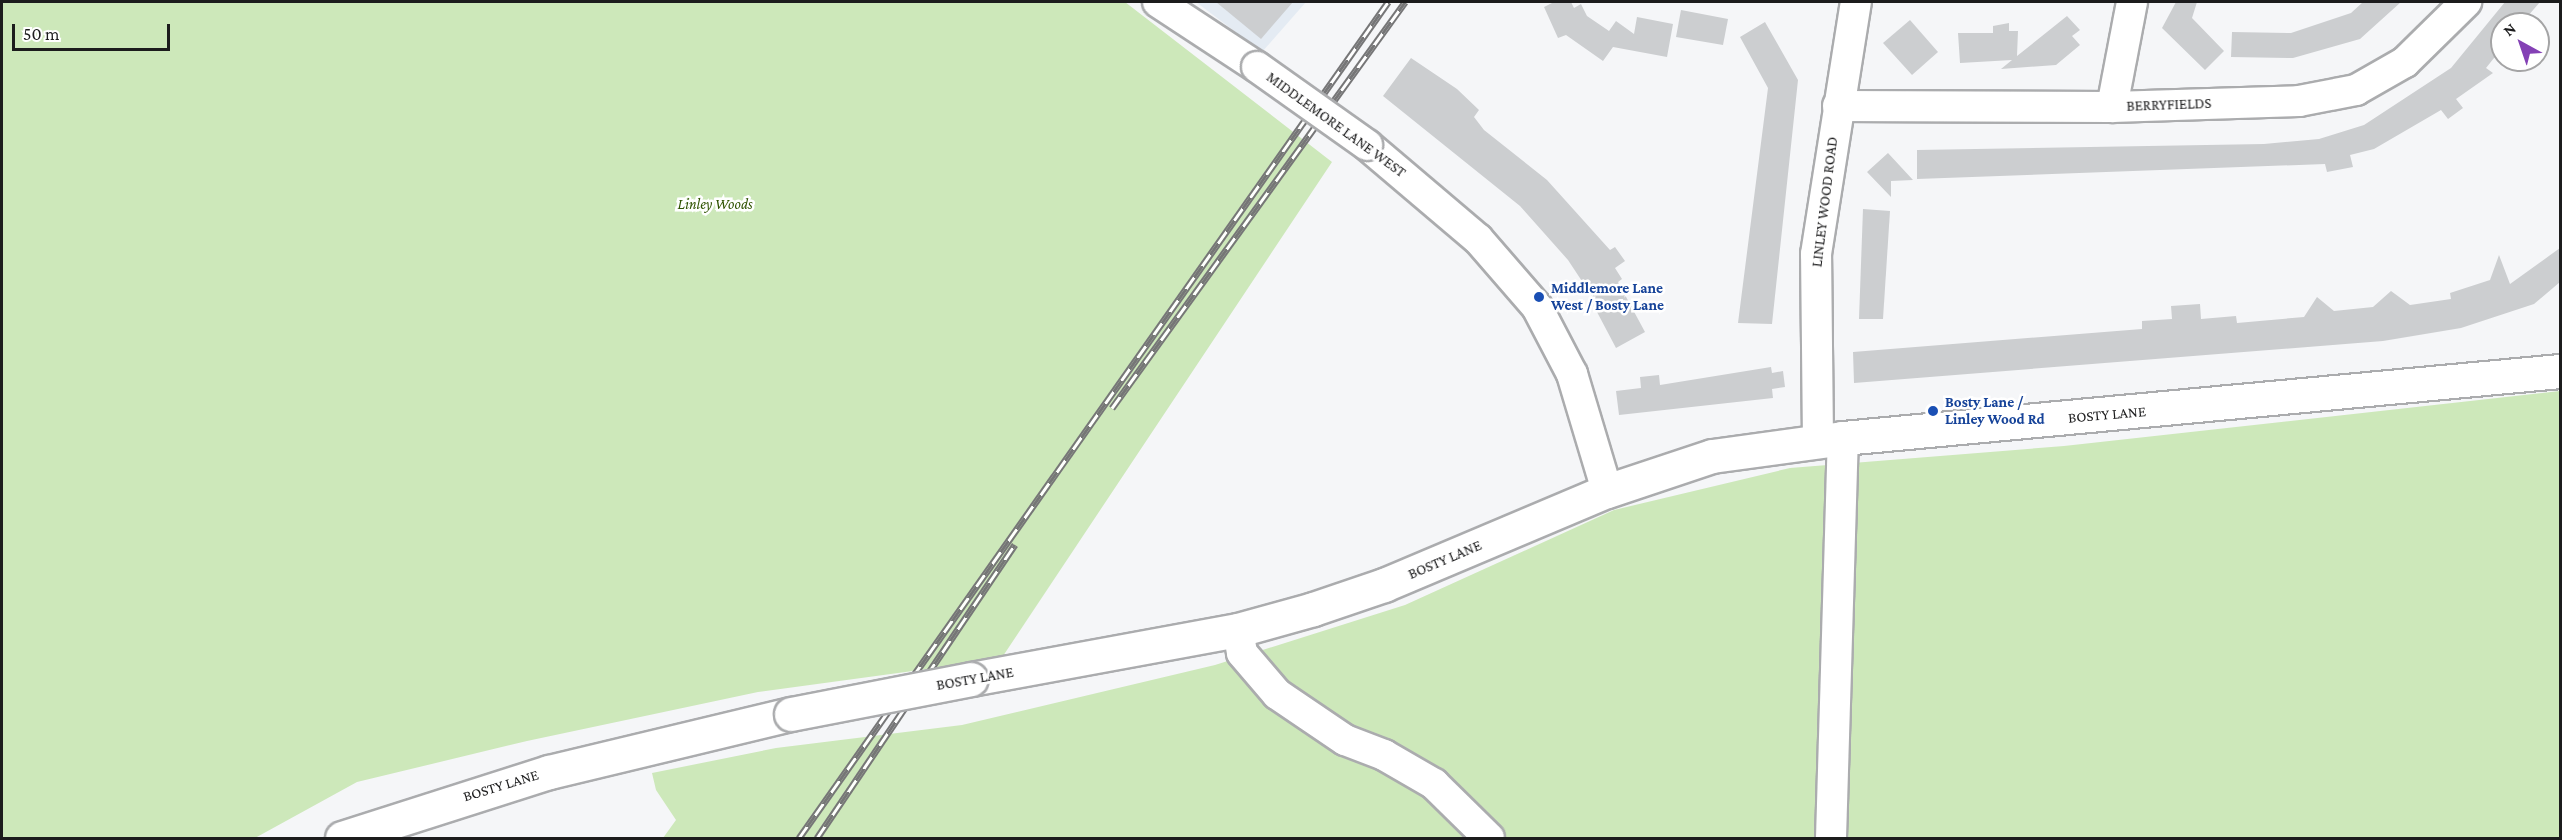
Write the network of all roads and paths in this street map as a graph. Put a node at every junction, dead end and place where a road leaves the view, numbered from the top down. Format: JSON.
{"nodes":[{"id":1,"x":1158,"y":2,"type":"edge"},
{"id":2,"x":1852,"y":2,"type":"edge"},
{"id":3,"x":2132,"y":2,"type":"edge"},
{"id":4,"x":2466,"y":2,"type":"edge"},
{"id":5,"x":1838,"y":106,"type":"junction"},
{"id":6,"x":2112,"y":107,"type":"junction"},
{"id":7,"x":2560,"y":371,"type":"edge"},
{"id":8,"x":1831,"y":439,"type":"junction"},
{"id":9,"x":1606,"y":491,"type":"junction"},
{"id":10,"x":1238,"y":630,"type":"junction"},
{"id":11,"x":342,"y":838,"type":"edge"},
{"id":12,"x":1489,"y":838,"type":"edge"},
{"id":13,"x":1830,"y":838,"type":"edge"}],
"edges":[{"from":1,"to":9,"type":"street","name":"MIDDLEMORE LANE WEST","bridge":true},
{"from":2,"to":5,"type":"street","name":"LINLEY WOOD ROAD"},
{"from":3,"to":6,"type":"street"},
{"from":4,"to":6,"type":"street","name":"BERRYFIELDS"},
{"from":5,"to":6,"type":"street","name":"BERRYFIELDS"},
{"from":5,"to":8,"type":"street","name":"LINLEY WOOD ROAD"},
{"from":7,"to":8,"type":"main road","name":"BOSTY LANE"},
{"from":8,"to":9,"type":"main road","name":"BOSTY LANE"},
{"from":8,"to":13,"type":"street","name":"LINLEY WOOD ROAD"},
{"from":9,"to":10,"type":"main road","name":"BOSTY LANE"},
{"from":10,"to":11,"type":"main road","name":"BOSTY LANE","bridge":true},
{"from":10,"to":12,"type":"street"}]}
